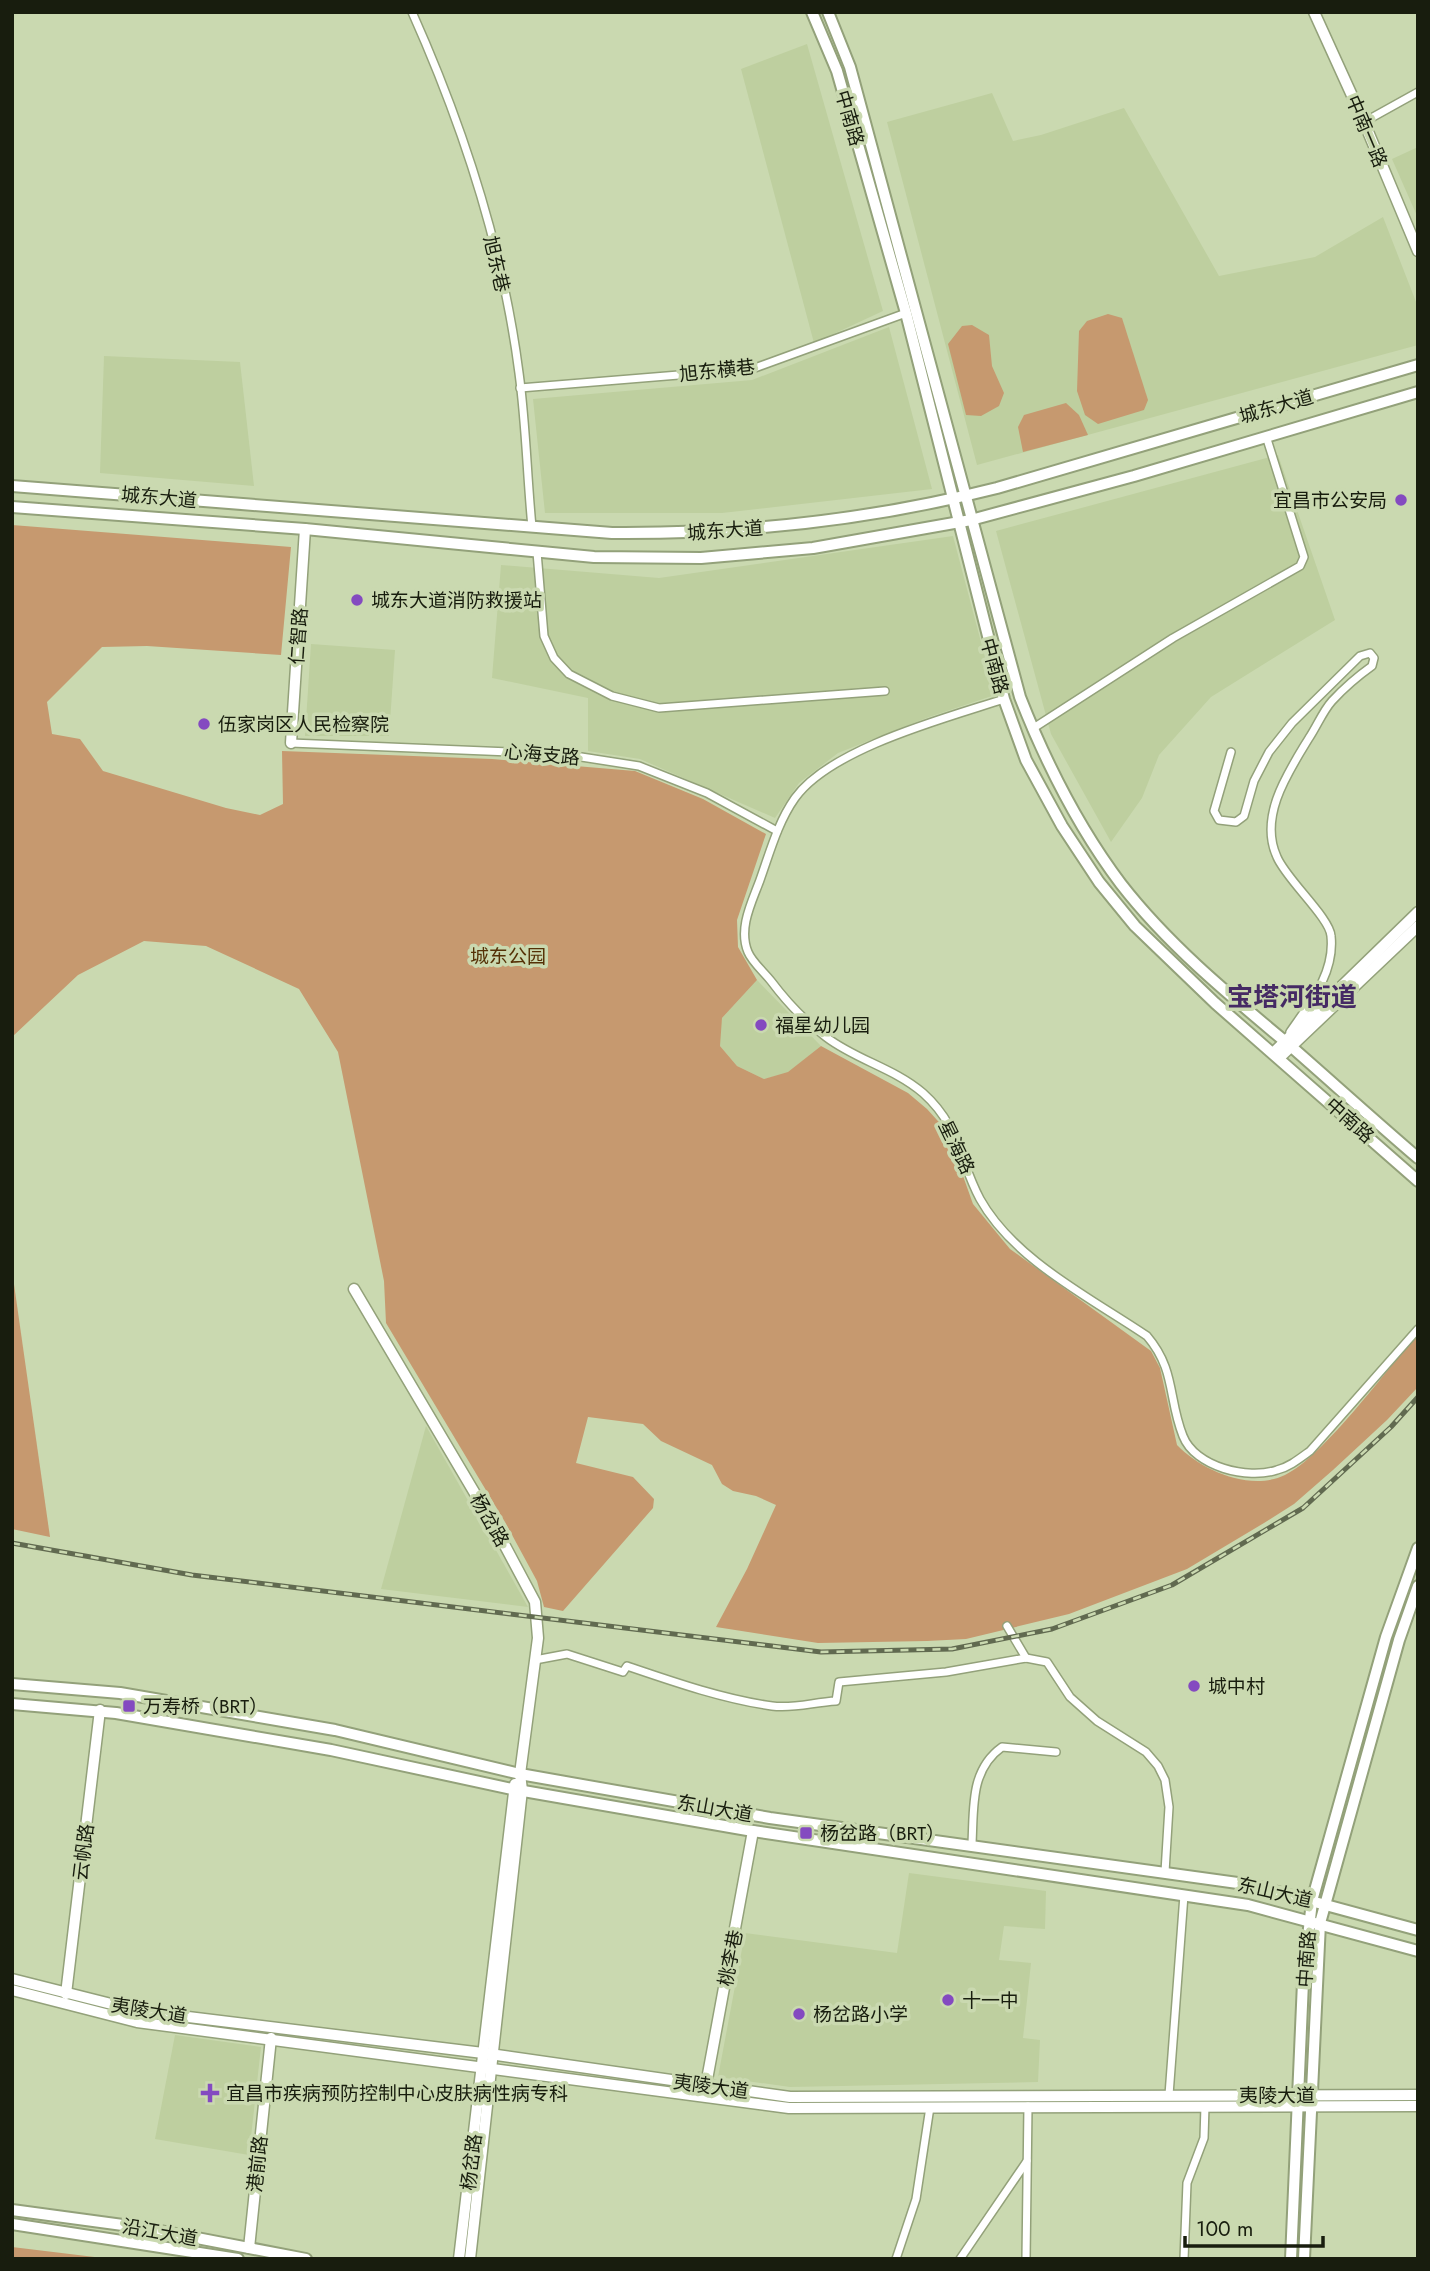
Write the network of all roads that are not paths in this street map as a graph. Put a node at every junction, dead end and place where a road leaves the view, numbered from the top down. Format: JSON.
{"nodes":[{"id":1,"x":412,"y":12,"type":"edge"},
{"id":2,"x":813,"y":12,"type":"edge"},
{"id":3,"x":828,"y":12,"type":"edge"},
{"id":4,"x":1314,"y":12,"type":"edge"},
{"id":5,"x":1418,"y":92,"type":"edge"},
{"id":6,"x":1364,"y":122,"type":"junction"},
{"id":7,"x":1418,"y":251,"type":"edge"},
{"id":8,"x":906,"y":313,"type":"junction"},
{"id":9,"x":1418,"y":365,"type":"edge"},
{"id":10,"x":520,"y":388,"type":"junction"},
{"id":11,"x":1418,"y":392,"type":"edge"},
{"id":12,"x":1266,"y":436,"type":"junction"},
{"id":13,"x":12,"y":486,"type":"edge"},
{"id":14,"x":965,"y":496,"type":"junction"},
{"id":15,"x":951,"y":499,"type":"junction"},
{"id":16,"x":12,"y":507,"type":"edge"},
{"id":17,"x":971,"y":520,"type":"junction"},
{"id":18,"x":957,"y":523,"type":"junction"},
{"id":19,"x":531,"y":527,"type":"junction"},
{"id":20,"x":305,"y":529,"type":"junction"},
{"id":21,"x":537,"y":552,"type":"junction"},
{"id":22,"x":885,"y":691,"type":"dead end"},
{"id":23,"x":1004,"y":699,"type":"junction"},
{"id":24,"x":1032,"y":729,"type":"junction"},
{"id":25,"x":291,"y":743,"type":"joint"},
{"id":26,"x":1231,"y":752,"type":"dead end"},
{"id":27,"x":777,"y":831,"type":"junction"},
{"id":28,"x":1418,"y":912,"type":"edge"},
{"id":29,"x":1418,"y":926,"type":"edge"},
{"id":30,"x":1287,"y":1044,"type":"junction"},
{"id":31,"x":1276,"y":1056,"type":"junction"},
{"id":32,"x":1418,"y":1158,"type":"edge"},
{"id":33,"x":1418,"y":1181,"type":"edge"},
{"id":34,"x":354,"y":1289,"type":"dead end"},
{"id":35,"x":1418,"y":1329,"type":"edge"},
{"id":36,"x":1418,"y":1548,"type":"edge"},
{"id":37,"x":1418,"y":1586,"type":"edge"},
{"id":38,"x":1007,"y":1626,"type":"dead end"},
{"id":39,"x":1026,"y":1658,"type":"junction"},
{"id":40,"x":535,"y":1660,"type":"junction"},
{"id":41,"x":12,"y":1684,"type":"edge"},
{"id":42,"x":12,"y":1704,"type":"edge"},
{"id":43,"x":100,"y":1710,"type":"junction"},
{"id":44,"x":1056,"y":1752,"type":"dead end"},
{"id":45,"x":520,"y":1774,"type":"junction"},
{"id":46,"x":517,"y":1790,"type":"junction"},
{"id":47,"x":753,"y":1830,"type":"junction"},
{"id":48,"x":972,"y":1843,"type":"junction"},
{"id":49,"x":1165,"y":1872,"type":"junction"},
{"id":50,"x":1184,"y":1895,"type":"junction"},
{"id":51,"x":1318,"y":1902,"type":"junction"},
{"id":52,"x":1314,"y":1922,"type":"junction"},
{"id":53,"x":1418,"y":1930,"type":"edge"},
{"id":54,"x":1418,"y":1951,"type":"edge"},
{"id":55,"x":12,"y":1979,"type":"edge"},
{"id":56,"x":12,"y":1990,"type":"edge"},
{"id":57,"x":66,"y":1994,"type":"junction"},
{"id":58,"x":271,"y":2038,"type":"junction"},
{"id":59,"x":487,"y":2054,"type":"junction"},
{"id":60,"x":486,"y":2066,"type":"junction"},
{"id":61,"x":706,"y":2085,"type":"junction"},
{"id":62,"x":1169,"y":2095,"type":"junction"},
{"id":63,"x":1418,"y":2095,"type":"edge"},
{"id":64,"x":1299,"y":2100,"type":"junction"},
{"id":65,"x":1313,"y":2101,"type":"junction"},
{"id":66,"x":1028,"y":2106,"type":"junction"},
{"id":67,"x":1205,"y":2106,"type":"junction"},
{"id":68,"x":1418,"y":2106,"type":"edge"},
{"id":69,"x":930,"y":2107,"type":"junction"},
{"id":70,"x":1028,"y":2161,"type":"junction"},
{"id":71,"x":12,"y":2210,"type":"edge"},
{"id":72,"x":12,"y":2224,"type":"edge"},
{"id":73,"x":249,"y":2248,"type":"junction"},
{"id":74,"x":238,"y":2259,"type":"edge"},
{"id":75,"x":306,"y":2259,"type":"edge"},
{"id":76,"x":459,"y":2259,"type":"edge"},
{"id":77,"x":470,"y":2259,"type":"edge"},
{"id":78,"x":896,"y":2259,"type":"edge"},
{"id":79,"x":960,"y":2259,"type":"edge"},
{"id":80,"x":1026,"y":2259,"type":"edge"},
{"id":81,"x":1184,"y":2259,"type":"edge"},
{"id":82,"x":1291,"y":2259,"type":"edge"},
{"id":83,"x":1304,"y":2259,"type":"edge"}],
"edges":[{"from":1,"to":10,"type":"street","name":"旭东巷"},
{"from":2,"to":8,"type":"main road","name":"中南路"},
{"from":3,"to":14,"type":"main road","name":"中南路"},
{"from":4,"to":6,"type":"main road","name":"中南一路"},
{"from":5,"to":6,"type":"street"},
{"from":6,"to":7,"type":"main road","name":"中南一路"},
{"from":8,"to":10,"type":"street","name":"旭东横巷"},
{"from":8,"to":15,"type":"main road","name":"中南路"},
{"from":9,"to":14,"type":"main road","name":"城东大道"},
{"from":10,"to":19,"type":"street","name":"旭东巷"},
{"from":11,"to":12,"type":"main road","name":"城东大道"},
{"from":12,"to":17,"type":"main road","name":"城东大道"},
{"from":12,"to":24,"type":"street"},
{"from":13,"to":19,"type":"main road","name":"城东大道"},
{"from":14,"to":15,"type":"main road","name":"城东大道"},
{"from":14,"to":17,"type":"main road","name":"中南路"},
{"from":15,"to":18,"type":"main road","name":"中南路"},
{"from":15,"to":19,"type":"main road","name":"城东大道"},
{"from":16,"to":20,"type":"main road","name":"城东大道"},
{"from":17,"to":18,"type":"main road","name":"城东大道"},
{"from":17,"to":24,"type":"main road","name":"中南路"},
{"from":18,"to":21,"type":"main road","name":"城东大道"},
{"from":18,"to":23,"type":"main road","name":"中南路"},
{"from":20,"to":21,"type":"main road","name":"城东大道"},
{"from":20,"to":25,"type":"main road","name":"仁智路"},
{"from":21,"to":22,"type":"street"},
{"from":23,"to":27,"type":"street","name":"星海路"},
{"from":23,"to":31,"type":"main road","name":"中南路"},
{"from":24,"to":30,"type":"main road","name":"中南路"},
{"from":25,"to":27,"type":"street","name":"心海支路"},
{"from":26,"to":30,"type":"street"},
{"from":27,"to":35,"type":"street","name":"星海路"},
{"from":28,"to":30,"type":"main road"},
{"from":29,"to":30,"type":"main road"},
{"from":30,"to":31,"type":"main road"},
{"from":30,"to":32,"type":"main road","name":"中南路"},
{"from":31,"to":33,"type":"main road","name":"中南路"},
{"from":34,"to":40,"type":"main road","name":"杨岔路"},
{"from":36,"to":51,"type":"main road","name":"中南路"},
{"from":37,"to":51,"type":"main road","name":"中南路"},
{"from":38,"to":39,"type":"street"},
{"from":39,"to":40,"type":"street"},
{"from":39,"to":49,"type":"street"},
{"from":40,"to":45,"type":"main road","name":"杨岔路"},
{"from":41,"to":45,"type":"main road","name":"东山大道"},
{"from":42,"to":43,"type":"main road","name":"东山大道"},
{"from":43,"to":46,"type":"main road","name":"东山大道"},
{"from":43,"to":57,"type":"main road","name":"云帆路"},
{"from":44,"to":48,"type":"street"},
{"from":45,"to":46,"type":"main road","name":"杨岔路"},
{"from":45,"to":48,"type":"main road","name":"东山大道"},
{"from":46,"to":47,"type":"main road","name":"东山大道"},
{"from":46,"to":59,"type":"main road","name":"杨岔路"},
{"from":47,"to":50,"type":"main road","name":"东山大道"},
{"from":47,"to":61,"type":"main road","name":"桃李巷"},
{"from":48,"to":49,"type":"main road","name":"东山大道"},
{"from":49,"to":51,"type":"main road","name":"东山大道"},
{"from":50,"to":52,"type":"main road","name":"东山大道"},
{"from":50,"to":62,"type":"street"},
{"from":51,"to":52,"type":"main road","name":"中南路"},
{"from":51,"to":53,"type":"main road","name":"东山大道"},
{"from":52,"to":54,"type":"main road","name":"东山大道"},
{"from":52,"to":64,"type":"main road","name":"中南路"},
{"from":52,"to":65,"type":"main road","name":"中南路"},
{"from":55,"to":57,"type":"main road","name":"夷陵大道"},
{"from":56,"to":58,"type":"main road","name":"夷陵大道"},
{"from":57,"to":59,"type":"main road","name":"夷陵大道"},
{"from":58,"to":60,"type":"main road","name":"夷陵大道"},
{"from":58,"to":73,"type":"main road","name":"港前路"},
{"from":59,"to":60,"type":"main road","name":"杨岔路"},
{"from":59,"to":61,"type":"main road","name":"夷陵大道"},
{"from":60,"to":69,"type":"main road","name":"夷陵大道"},
{"from":60,"to":76,"type":"main road","name":"杨岔路"},
{"from":60,"to":77,"type":"main road","name":"杨岔路"},
{"from":61,"to":62,"type":"main road","name":"夷陵大道"},
{"from":62,"to":64,"type":"main road","name":"夷陵大道"},
{"from":63,"to":65,"type":"main road","name":"夷陵大道"},
{"from":64,"to":65,"type":"main road","name":"夷陵大道"},
{"from":64,"to":67,"type":"main road","name":"夷陵大道"},
{"from":64,"to":82,"type":"main road","name":"中南路"},
{"from":65,"to":68,"type":"main road","name":"夷陵大道"},
{"from":65,"to":83,"type":"main road","name":"中南路"},
{"from":66,"to":67,"type":"main road","name":"夷陵大道"},
{"from":66,"to":69,"type":"main road","name":"夷陵大道"},
{"from":66,"to":70,"type":"street"},
{"from":67,"to":81,"type":"street"},
{"from":69,"to":78,"type":"street"},
{"from":70,"to":79,"type":"street"},
{"from":70,"to":80,"type":"street"},
{"from":71,"to":73,"type":"main road","name":"沿江大道"},
{"from":72,"to":74,"type":"main road","name":"沿江大道"},
{"from":73,"to":75,"type":"main road","name":"沿江大道"}]}
